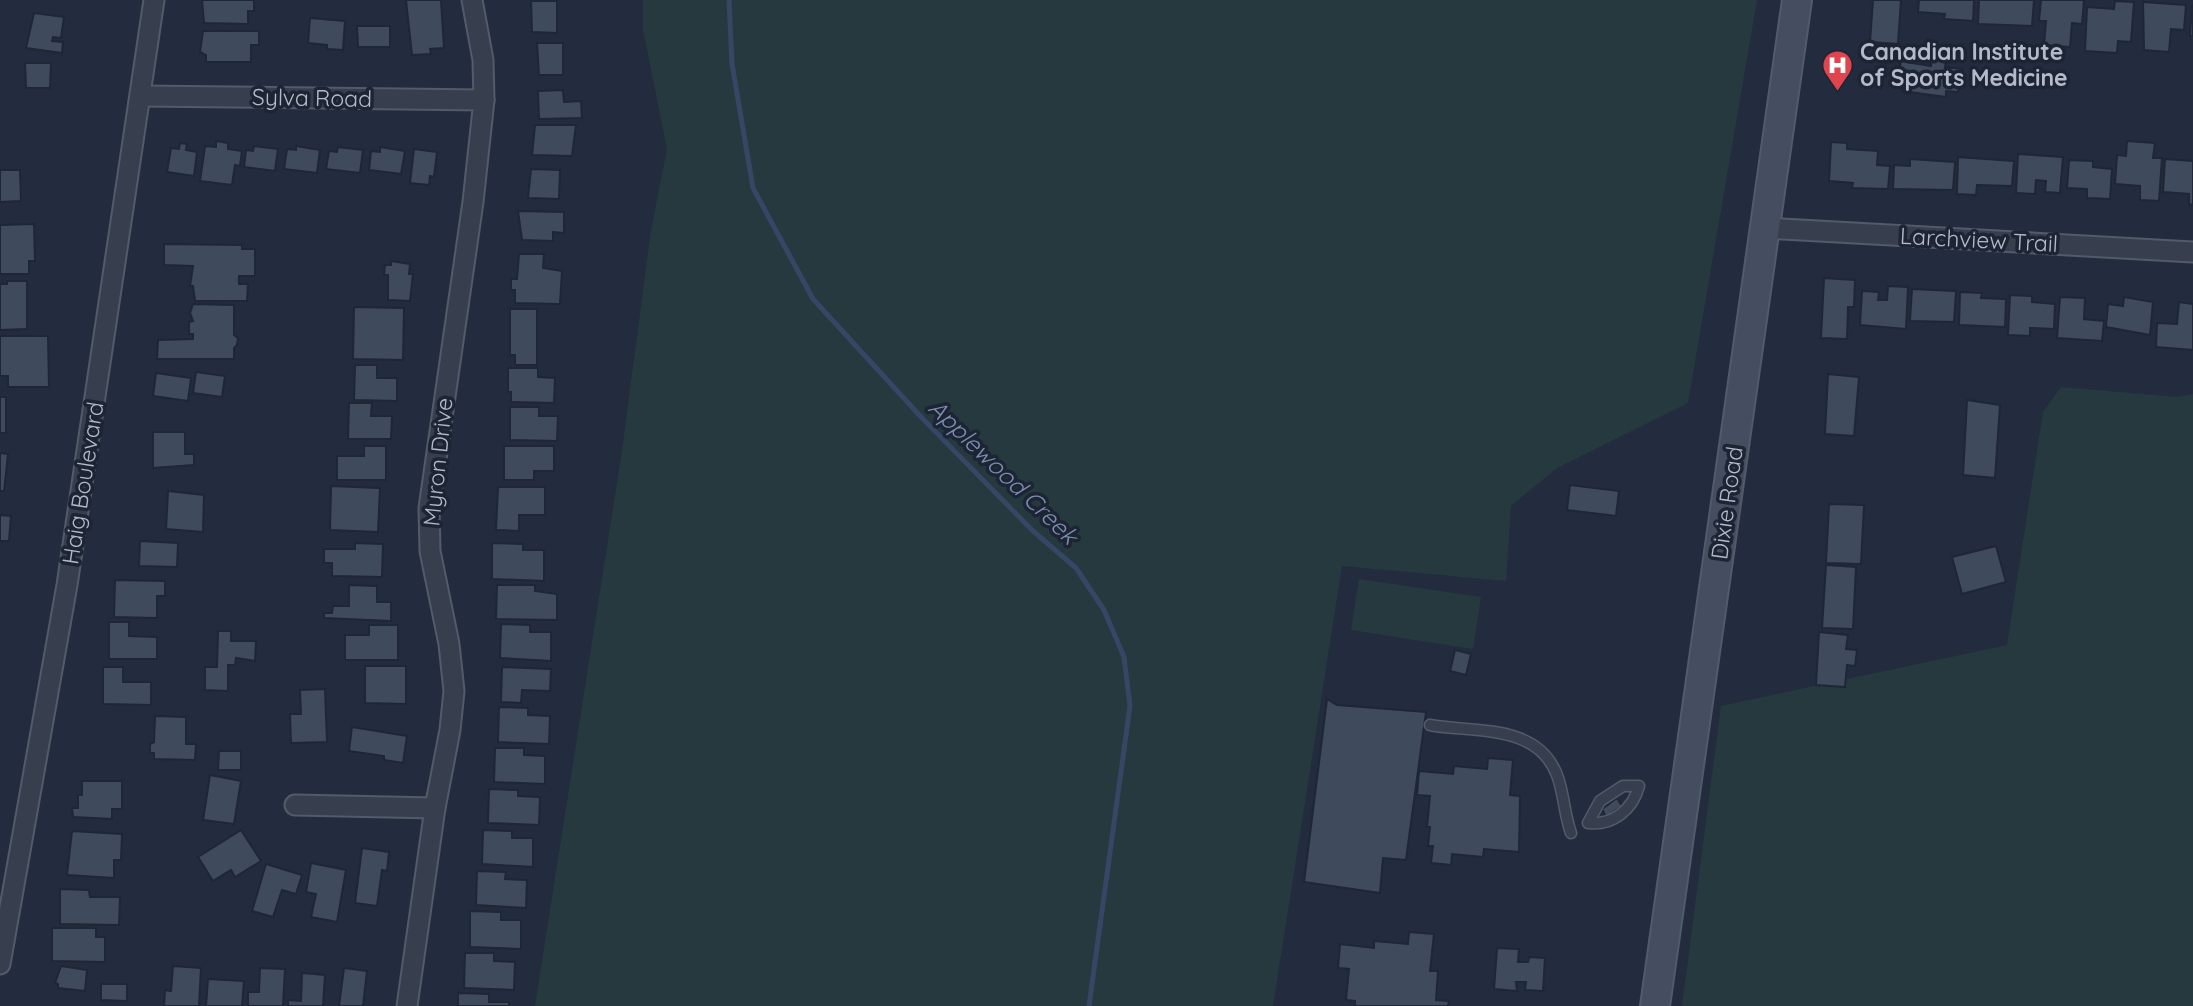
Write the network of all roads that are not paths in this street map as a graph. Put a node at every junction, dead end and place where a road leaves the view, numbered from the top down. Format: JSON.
{"nodes":[{"id":1,"x":154,"y":0,"type":"edge"},
{"id":2,"x":472,"y":0,"type":"edge"},
{"id":3,"x":1797,"y":0,"type":"edge"},
{"id":4,"x":141,"y":96,"type":"junction"},
{"id":5,"x":484,"y":100,"type":"junction"},
{"id":6,"x":1764,"y":228,"type":"junction"},
{"id":7,"x":2193,"y":252,"type":"edge"},
{"id":8,"x":1430,"y":725,"type":"dead end"},
{"id":9,"x":1639,"y":786,"type":"joint"},
{"id":10,"x":295,"y":805,"type":"dead end"},
{"id":11,"x":435,"y":808,"type":"junction"},
{"id":12,"x":1571,"y":833,"type":"dead end"},
{"id":13,"x":0,"y":964,"type":"edge"},
{"id":14,"x":407,"y":1006,"type":"edge"},
{"id":15,"x":1656,"y":1006,"type":"edge"}],
"edges":[{"from":1,"to":4,"type":"street","name":"Haig Boulevard"},
{"from":2,"to":5,"type":"street","name":"Myron Drive"},
{"from":3,"to":6,"type":"main road","name":"Dixie Road"},
{"from":4,"to":5,"type":"street","name":"Sylva Road"},
{"from":4,"to":13,"type":"street","name":"Haig Boulevard"},
{"from":5,"to":11,"type":"street","name":"Myron Drive"},
{"from":6,"to":7,"type":"street","name":"Larchview Trail"},
{"from":6,"to":15,"type":"main road","name":"Dixie Road"},
{"from":8,"to":12,"type":"lane"},
{"from":9,"to":9,"type":"lane"},
{"from":10,"to":11,"type":"street"},
{"from":11,"to":14,"type":"street","name":"Myron Drive"}]}
